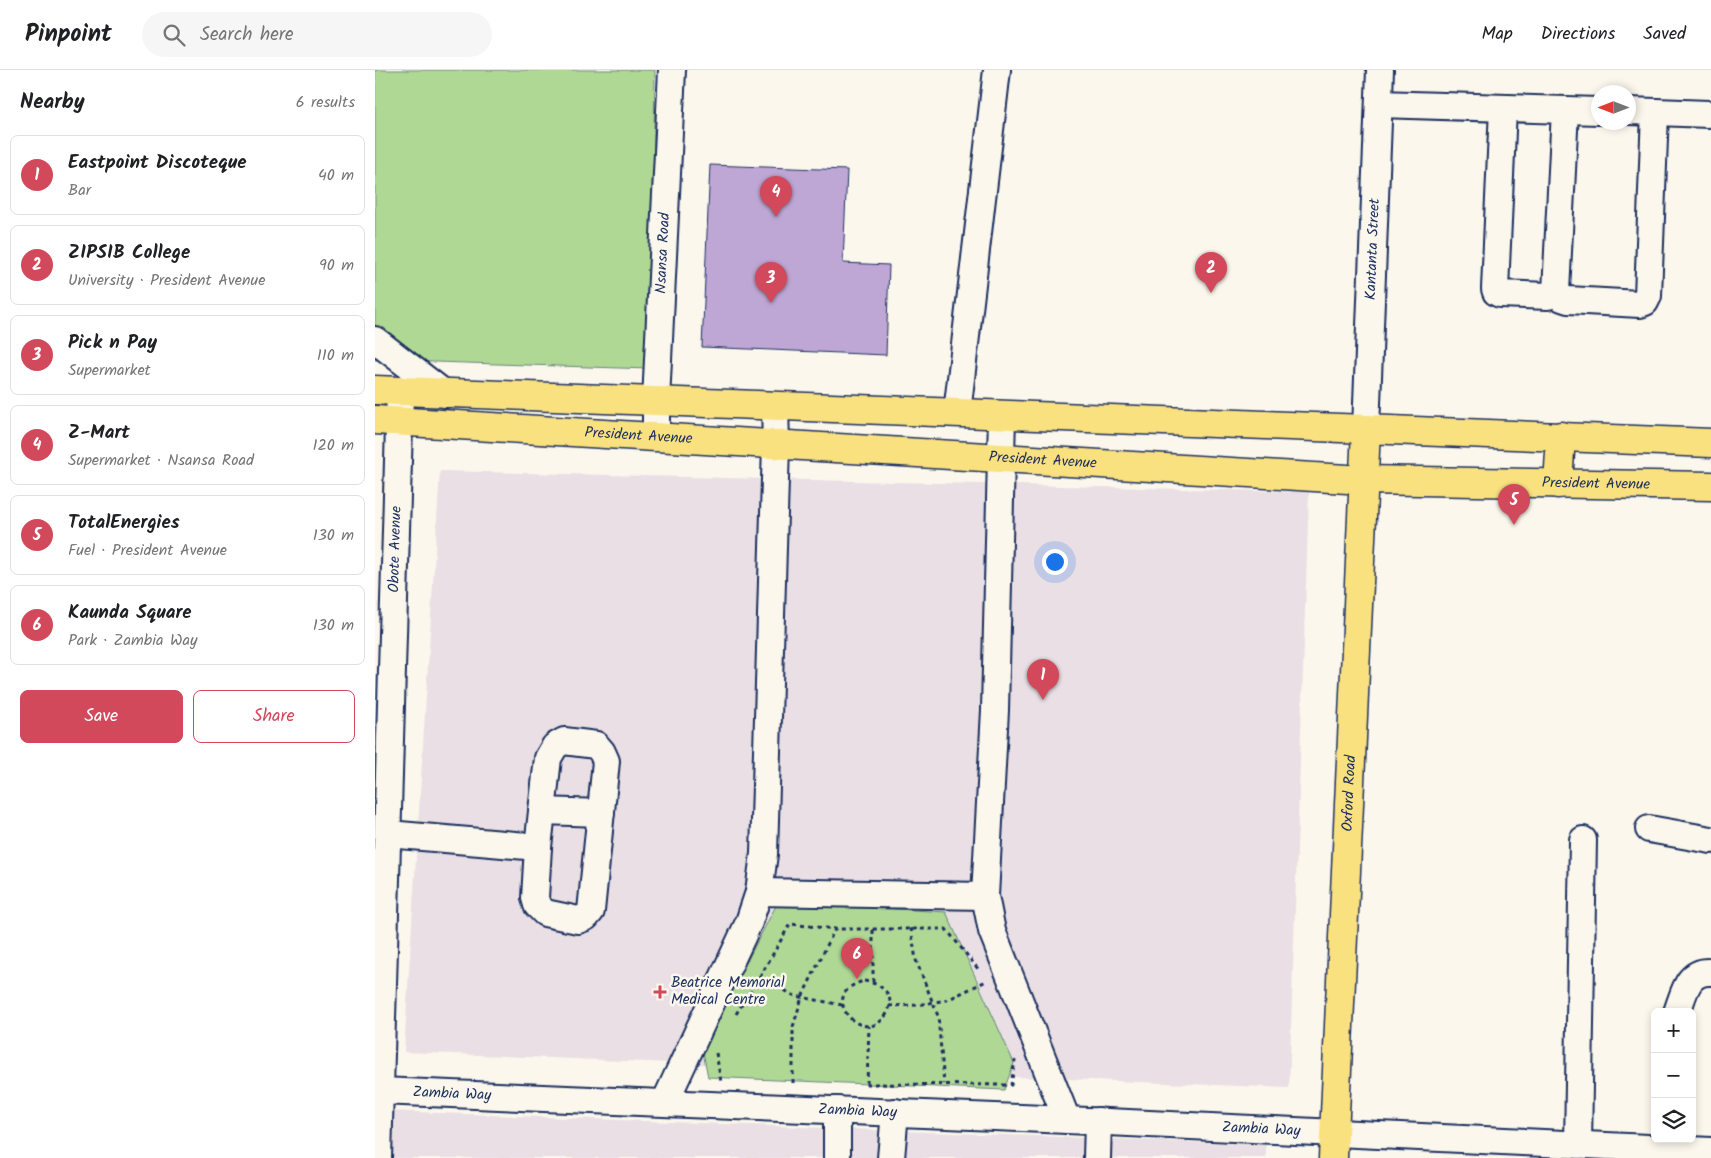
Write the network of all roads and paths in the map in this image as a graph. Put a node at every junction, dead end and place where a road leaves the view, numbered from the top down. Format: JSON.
{"nodes":[{"id":1,"x":672,"y":70,"type":"edge"},
{"id":2,"x":997,"y":70,"type":"edge"},
{"id":3,"x":1380,"y":70,"type":"edge"},
{"id":4,"x":1379,"y":104,"type":"junction"},
{"id":5,"x":1503,"y":108,"type":"junction"},
{"id":6,"x":1565,"y":110,"type":"junction"},
{"id":7,"x":1591,"y":111,"type":"edge"},
{"id":8,"x":1636,"y":112,"type":"edge"},
{"id":9,"x":1655,"y":112,"type":"junction"},
{"id":10,"x":1709,"y":114,"type":"dead end"},
{"id":11,"x":1556,"y":292,"type":"junction"},
{"id":12,"x":375,"y":340,"type":"edge"},
{"id":13,"x":388,"y":391,"type":"edge"},
{"id":14,"x":445,"y":394,"type":"junction"},
{"id":15,"x":655,"y":401,"type":"junction"},
{"id":16,"x":775,"y":406,"type":"junction"},
{"id":17,"x":957,"y":413,"type":"junction"},
{"id":18,"x":1003,"y":415,"type":"junction"},
{"id":19,"x":387,"y":421,"type":"edge"},
{"id":20,"x":1366,"y":429,"type":"junction"},
{"id":21,"x":1561,"y":436,"type":"junction"},
{"id":22,"x":656,"y":437,"type":"junction"},
{"id":23,"x":1711,"y":443,"type":"edge"},
{"id":24,"x":776,"y":444,"type":"junction"},
{"id":25,"x":1001,"y":458,"type":"junction"},
{"id":26,"x":1364,"y":480,"type":"junction"},
{"id":27,"x":1557,"y":484,"type":"junction"},
{"id":28,"x":1711,"y":486,"type":"edge"},
{"id":29,"x":542,"y":811,"type":"junction"},
{"id":30,"x":601,"y":813,"type":"junction"},
{"id":31,"x":1649,"y":829,"type":"dead end"},
{"id":32,"x":388,"y":834,"type":"junction"},
{"id":33,"x":1583,"y":840,"type":"dead end"},
{"id":34,"x":1711,"y":840,"type":"edge"},
{"id":35,"x":538,"y":847,"type":"junction"},
{"id":36,"x":759,"y":892,"type":"junction"},
{"id":37,"x":985,"y":896,"type":"junction"},
{"id":38,"x":911,"y":928,"type":"junction"},
{"id":39,"x":835,"y":929,"type":"junction"},
{"id":40,"x":873,"y":929,"type":"junction"},
{"id":41,"x":1711,"y":972,"type":"edge"},
{"id":42,"x":760,"y":978,"type":"junction"},
{"id":43,"x":873,"y":982,"type":"junction"},
{"id":44,"x":802,"y":997,"type":"junction"},
{"id":45,"x":933,"y":1002,"type":"junction"},
{"id":46,"x":842,"y":1005,"type":"junction"},
{"id":47,"x":889,"y":1006,"type":"junction"},
{"id":48,"x":1679,"y":1008,"type":"edge"},
{"id":49,"x":735,"y":1015,"type":"dead end"},
{"id":50,"x":869,"y":1026,"type":"junction"},
{"id":51,"x":715,"y":1045,"type":"dead end"},
{"id":52,"x":1015,"y":1058,"type":"dead end"},
{"id":53,"x":721,"y":1084,"type":"dead end"},
{"id":54,"x":784,"y":1084,"type":"dead end"},
{"id":55,"x":793,"y":1084,"type":"junction"},
{"id":56,"x":803,"y":1084,"type":"dead end"},
{"id":57,"x":858,"y":1084,"type":"dead end"},
{"id":58,"x":867,"y":1084,"type":"junction"},
{"id":59,"x":944,"y":1084,"type":"junction"},
{"id":60,"x":380,"y":1092,"type":"junction"},
{"id":61,"x":665,"y":1102,"type":"junction"},
{"id":62,"x":837,"y":1110,"type":"junction"},
{"id":63,"x":895,"y":1112,"type":"junction"},
{"id":64,"x":1067,"y":1120,"type":"junction"},
{"id":65,"x":1098,"y":1121,"type":"junction"},
{"id":66,"x":1333,"y":1145,"type":"edge"},
{"id":67,"x":1578,"y":1145,"type":"junction"},
{"id":68,"x":1685,"y":1145,"type":"edge"},
{"id":69,"x":1711,"y":1151,"type":"edge"},
{"id":70,"x":1647,"y":1153,"type":"edge"},
{"id":71,"x":378,"y":1158,"type":"edge"},
{"id":72,"x":837,"y":1158,"type":"edge"},
{"id":73,"x":891,"y":1158,"type":"edge"},
{"id":74,"x":1097,"y":1158,"type":"edge"}],
"edges":[{"from":1,"to":15,"type":"street","name":"Nsansa Road"},
{"from":2,"to":17,"type":"street"},
{"from":3,"to":4,"type":"street","name":"Kantanta Street"},
{"from":4,"to":5,"type":"street"},
{"from":4,"to":20,"type":"street","name":"Kantanta Street"},
{"from":5,"to":6,"type":"street"},
{"from":5,"to":11,"type":"street"},
{"from":6,"to":7,"type":"street"},
{"from":6,"to":11,"type":"street"},
{"from":8,"to":9,"type":"street"},
{"from":9,"to":10,"type":"street"},
{"from":9,"to":11,"type":"street"},
{"from":12,"to":14,"type":"street"},
{"from":13,"to":14,"type":"main road"},
{"from":13,"to":19,"type":"street","name":"Obote Avenue"},
{"from":14,"to":15,"type":"main road"},
{"from":15,"to":16,"type":"main road"},
{"from":15,"to":22,"type":"street","name":"Nsansa Road"},
{"from":16,"to":17,"type":"main road"},
{"from":16,"to":24,"type":"street"},
{"from":17,"to":18,"type":"main road"},
{"from":18,"to":20,"type":"main road"},
{"from":18,"to":25,"type":"street"},
{"from":19,"to":22,"type":"main road","name":"President Avenue"},
{"from":19,"to":32,"type":"street","name":"Obote Avenue"},
{"from":20,"to":21,"type":"main road"},
{"from":20,"to":26,"type":"main road","name":"Oxford Road"},
{"from":21,"to":23,"type":"main road"},
{"from":21,"to":27,"type":"main road"},
{"from":22,"to":24,"type":"main road","name":"President Avenue"},
{"from":24,"to":25,"type":"main road","name":"President Avenue"},
{"from":24,"to":36,"type":"street"},
{"from":25,"to":26,"type":"main road","name":"President Avenue"},
{"from":25,"to":37,"type":"street"},
{"from":26,"to":27,"type":"main road","name":"President Avenue"},
{"from":26,"to":66,"type":"main road","name":"Oxford Road"},
{"from":27,"to":28,"type":"main road","name":"President Avenue"},
{"from":29,"to":30,"type":"street"},
{"from":29,"to":30,"type":"street"},
{"from":29,"to":35,"type":"street"},
{"from":30,"to":35,"type":"street"},
{"from":31,"to":34,"type":"street"},
{"from":32,"to":35,"type":"street"},
{"from":32,"to":60,"type":"street","name":"Obote Avenue"},
{"from":33,"to":67,"type":"street"},
{"from":36,"to":37,"type":"street"},
{"from":36,"to":61,"type":"street"},
{"from":37,"to":64,"type":"street"},
{"from":38,"to":40,"type":"path"},
{"from":38,"to":45,"type":"path"},
{"from":38,"to":45,"type":"path"},
{"from":39,"to":40,"type":"path"},
{"from":39,"to":42,"type":"path"},
{"from":39,"to":44,"type":"path"},
{"from":40,"to":43,"type":"path"},
{"from":41,"to":48,"type":"street"},
{"from":42,"to":44,"type":"path"},
{"from":42,"to":49,"type":"path"},
{"from":43,"to":46,"type":"path"},
{"from":43,"to":47,"type":"path"},
{"from":44,"to":46,"type":"path"},
{"from":44,"to":55,"type":"path"},
{"from":45,"to":47,"type":"path"},
{"from":45,"to":59,"type":"path"},
{"from":46,"to":50,"type":"path"},
{"from":47,"to":50,"type":"path"},
{"from":50,"to":58,"type":"path"},
{"from":51,"to":53,"type":"path"},
{"from":52,"to":59,"type":"path"},
{"from":54,"to":55,"type":"path"},
{"from":55,"to":56,"type":"path"},
{"from":57,"to":58,"type":"path"},
{"from":58,"to":59,"type":"path"},
{"from":60,"to":61,"type":"street","name":"Zambia Way"},
{"from":60,"to":71,"type":"street","name":"Obote Avenue"},
{"from":61,"to":62,"type":"street","name":"Zambia Way"},
{"from":62,"to":63,"type":"street","name":"Zambia Way"},
{"from":62,"to":72,"type":"street"},
{"from":63,"to":64,"type":"street","name":"Zambia Way"},
{"from":63,"to":73,"type":"street"},
{"from":64,"to":65,"type":"street","name":"Zambia Way"},
{"from":65,"to":66,"type":"street","name":"Zambia Way"},
{"from":65,"to":74,"type":"street"},
{"from":66,"to":67,"type":"street","name":"Zambia Way"},
{"from":67,"to":70,"type":"street","name":"Zambia Way"},
{"from":68,"to":69,"type":"street","name":"Zambia Way"},
{"from":68,"to":70,"type":"street","name":"Zambia Way"}]}
